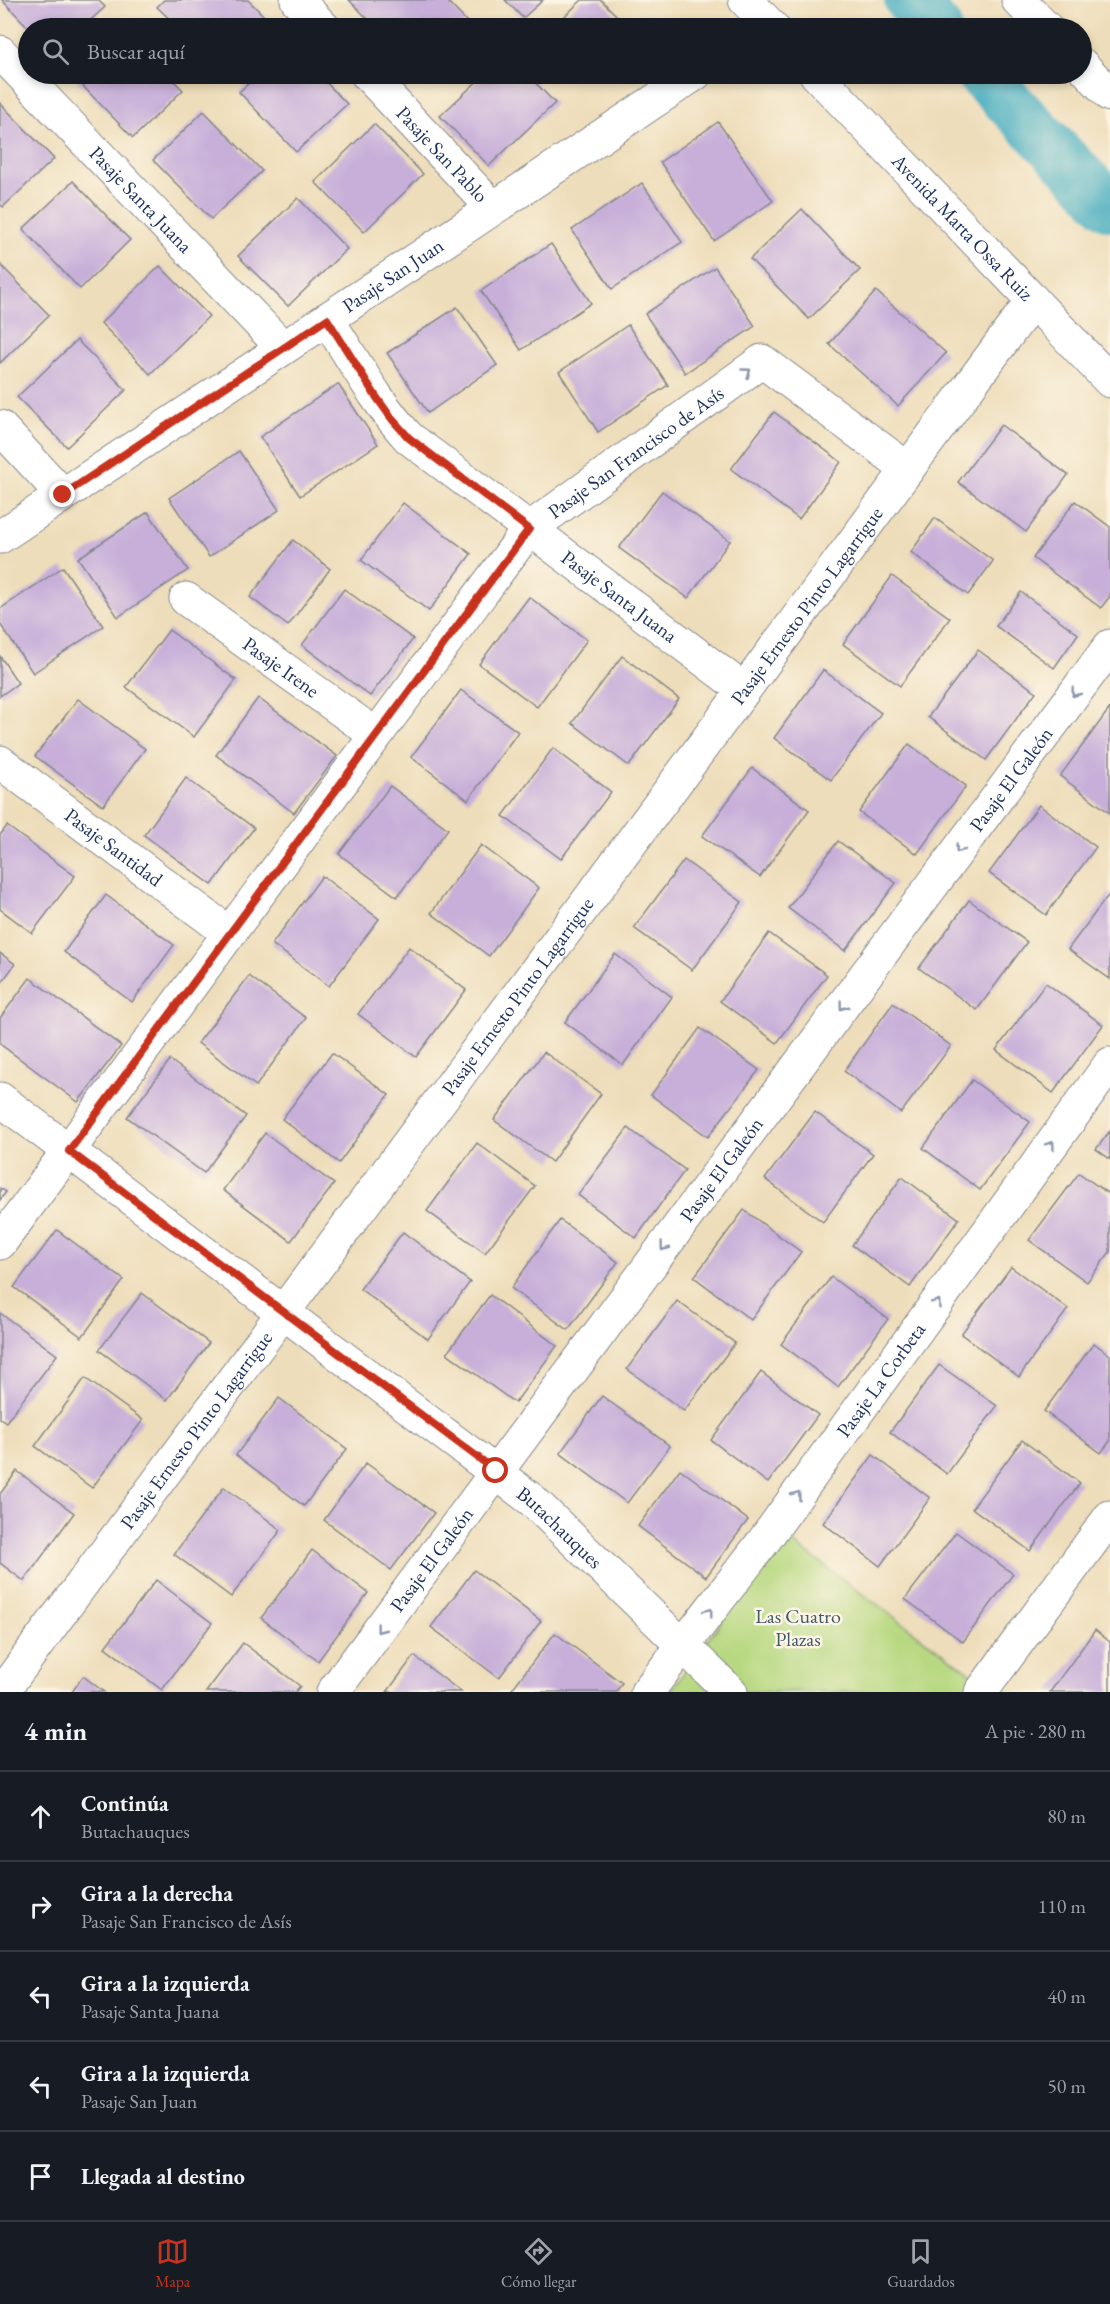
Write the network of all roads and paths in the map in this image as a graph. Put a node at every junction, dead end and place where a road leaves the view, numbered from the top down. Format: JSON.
{"nodes":[{"id":1,"x":297,"y":0,"type":"edge"},
{"id":2,"x":745,"y":0,"type":"edge"},
{"id":3,"x":1018,"y":0,"type":"edge"},
{"id":4,"x":314,"y":18,"type":"edge"},
{"id":5,"x":760,"y":18,"type":"edge"},
{"id":6,"x":1036,"y":18,"type":"edge"},
{"id":7,"x":0,"y":52,"type":"edge"},
{"id":8,"x":18,"y":71,"type":"edge"},
{"id":9,"x":1092,"y":76,"type":"edge"},
{"id":10,"x":31,"y":84,"type":"edge"},
{"id":11,"x":376,"y":84,"type":"edge"},
{"id":12,"x":680,"y":84,"type":"edge"},
{"id":13,"x":826,"y":84,"type":"edge"},
{"id":14,"x":1110,"y":95,"type":"edge"},
{"id":15,"x":493,"y":208,"type":"junction"},
{"id":16,"x":1033,"y":300,"type":"junction"},
{"id":17,"x":327,"y":319,"type":"junction"},
{"id":18,"x":283,"y":348,"type":"junction"},
{"id":19,"x":1110,"y":381,"type":"edge"},
{"id":20,"x":0,"y":427,"type":"edge"},
{"id":21,"x":908,"y":469,"type":"junction"},
{"id":22,"x":63,"y":495,"type":"junction"},
{"id":23,"x":529,"y":529,"type":"junction"},
{"id":24,"x":0,"y":537,"type":"edge"},
{"id":25,"x":186,"y":598,"type":"dead end"},
{"id":26,"x":1110,"y":646,"type":"edge"},
{"id":27,"x":744,"y":690,"type":"junction"},
{"id":28,"x":376,"y":735,"type":"junction"},
{"id":29,"x":0,"y":762,"type":"edge"},
{"id":30,"x":230,"y":933,"type":"junction"},
{"id":31,"x":1110,"y":1064,"type":"edge"},
{"id":32,"x":0,"y":1099,"type":"edge"},
{"id":33,"x":69,"y":1151,"type":"junction"},
{"id":34,"x":0,"y":1243,"type":"edge"},
{"id":35,"x":284,"y":1312,"type":"junction"},
{"id":36,"x":496,"y":1471,"type":"junction"},
{"id":37,"x":1110,"y":1517,"type":"edge"},
{"id":38,"x":683,"y":1645,"type":"junction"},
{"id":39,"x":2,"y":1692,"type":"edge"},
{"id":40,"x":333,"y":1692,"type":"edge"},
{"id":41,"x":647,"y":1692,"type":"edge"},
{"id":42,"x":731,"y":1692,"type":"edge"},
{"id":43,"x":981,"y":1692,"type":"edge"}],
"edges":[{"from":1,"to":4,"type":"street"},
{"from":2,"to":5,"type":"street"},
{"from":3,"to":6,"type":"street"},
{"from":7,"to":8,"type":"street","name":"Pasaje Santa Juana"},
{"from":9,"to":14,"type":"street"},
{"from":10,"to":18,"type":"street","name":"Pasaje Santa Juana"},
{"from":11,"to":15,"type":"street","name":"Pasaje San Pablo"},
{"from":12,"to":15,"type":"street","name":"Pasaje San Juan"},
{"from":13,"to":16,"type":"street","name":"Avenida Marta Ossa Ruiz"},
{"from":15,"to":17,"type":"street","name":"Pasaje San Juan"},
{"from":16,"to":19,"type":"street","name":"Avenida Marta Ossa Ruiz"},
{"from":16,"to":21,"type":"street","name":"Pasaje Ernesto Pinto Lagarrigue"},
{"from":17,"to":18,"type":"street","name":"Pasaje San Juan"},
{"from":17,"to":23,"type":"street","name":"Pasaje Santa Juana"},
{"from":18,"to":22,"type":"street","name":"Pasaje San Juan"},
{"from":20,"to":22,"type":"street"},
{"from":23,"to":21,"type":"street","name":"Pasaje San Francisco de Asís","one_way":true},
{"from":21,"to":27,"type":"street","name":"Pasaje Ernesto Pinto Lagarrigue"},
{"from":22,"to":24,"type":"street","name":"Pasaje San Juan"},
{"from":23,"to":27,"type":"street","name":"Pasaje Santa Juana"},
{"from":23,"to":28,"type":"street","name":"Pasaje San Francisco de Asís"},
{"from":25,"to":28,"type":"street","name":"Pasaje Irene"},
{"from":26,"to":36,"type":"street","name":"Pasaje El Galeón","one_way":true},
{"from":27,"to":35,"type":"street","name":"Pasaje Ernesto Pinto Lagarrigue"},
{"from":28,"to":30,"type":"street","name":"Pasaje San Francisco de Asís"},
{"from":29,"to":30,"type":"street","name":"Pasaje Santidad"},
{"from":30,"to":33,"type":"street","name":"Pasaje San Francisco de Asís"},
{"from":38,"to":31,"type":"street","name":"Pasaje La Corbeta","one_way":true},
{"from":32,"to":33,"type":"street","name":"Butachauques"},
{"from":33,"to":34,"type":"street","name":"Pasaje San Francisco de Asís"},
{"from":33,"to":35,"type":"street","name":"Butachauques"},
{"from":35,"to":36,"type":"street","name":"Butachauques"},
{"from":35,"to":39,"type":"street","name":"Pasaje Ernesto Pinto Lagarrigue"},
{"from":36,"to":38,"type":"street","name":"Butachauques"},
{"from":36,"to":40,"type":"street","name":"Pasaje El Galeón","one_way":true},
{"from":37,"to":43,"type":"street"},
{"from":38,"to":41,"type":"street","name":"Pasaje La Corbeta"},
{"from":38,"to":42,"type":"street","name":"Butachauques"}]}
